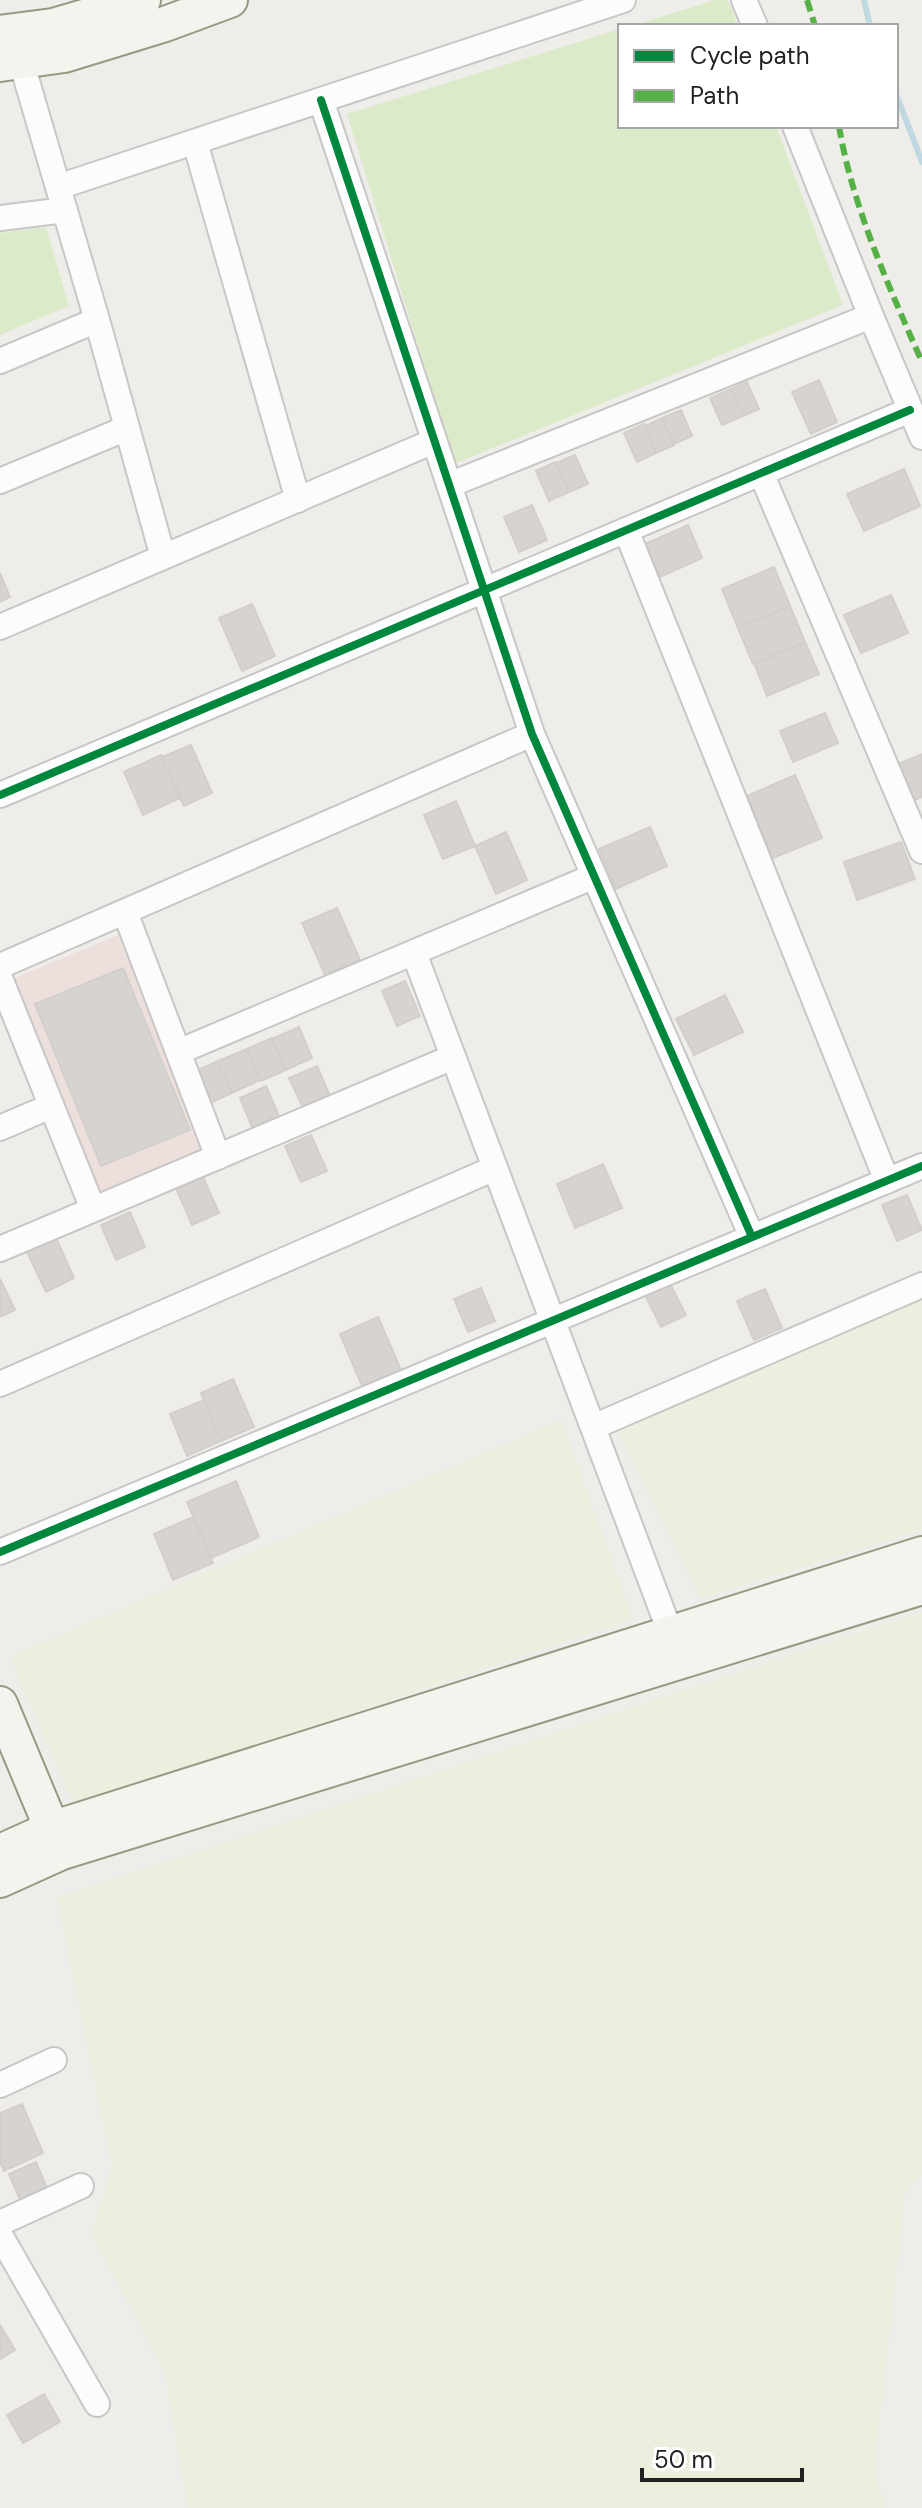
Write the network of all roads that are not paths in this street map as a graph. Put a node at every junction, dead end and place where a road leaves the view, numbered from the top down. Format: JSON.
{"nodes":[{"id":1,"x":143,"y":0,"type":"edge"},
{"id":2,"x":230,"y":0,"type":"edge"},
{"id":3,"x":623,"y":0,"type":"edge"},
{"id":4,"x":744,"y":0,"type":"edge"},
{"id":5,"x":588,"y":6,"type":"edge"},
{"id":6,"x":754,"y":24,"type":"edge"},
{"id":7,"x":0,"y":33,"type":"edge"},
{"id":8,"x":11,"y":62,"type":"edge"},
{"id":9,"x":321,"y":100,"type":"junction"},
{"id":10,"x":796,"y":128,"type":"edge"},
{"id":11,"x":195,"y":142,"type":"junction"},
{"id":12,"x":58,"y":187,"type":"junction"},
{"id":13,"x":65,"y":210,"type":"junction"},
{"id":14,"x":0,"y":218,"type":"edge"},
{"id":15,"x":871,"y":316,"type":"junction"},
{"id":16,"x":97,"y":320,"type":"junction"},
{"id":17,"x":0,"y":361,"type":"edge"},
{"id":18,"x":910,"y":410,"type":"junction"},
{"id":19,"x":127,"y":428,"type":"junction"},
{"id":20,"x":922,"y":437,"type":"edge"},
{"id":21,"x":434,"y":441,"type":"junction"},
{"id":22,"x":761,"y":473,"type":"junction"},
{"id":23,"x":0,"y":481,"type":"edge"},
{"id":24,"x":449,"y":485,"type":"junction"},
{"id":25,"x":298,"y":500,"type":"junction"},
{"id":26,"x":626,"y":530,"type":"junction"},
{"id":27,"x":163,"y":557,"type":"junction"},
{"id":28,"x":484,"y":590,"type":"junction"},
{"id":29,"x":0,"y":627,"type":"edge"},
{"id":30,"x":532,"y":734,"type":"junction"},
{"id":31,"x":0,"y":795,"type":"edge"},
{"id":32,"x":922,"y":851,"type":"edge"},
{"id":33,"x":592,"y":877,"type":"junction"},
{"id":34,"x":125,"y":912,"type":"junction"},
{"id":35,"x":414,"y":953,"type":"junction"},
{"id":36,"x":0,"y":966,"type":"edge"},
{"id":37,"x":0,"y":978,"type":"edge"},
{"id":38,"x":178,"y":1052,"type":"junction"},
{"id":39,"x":453,"y":1057,"type":"junction"},
{"id":40,"x":51,"y":1106,"type":"junction"},
{"id":41,"x":0,"y":1128,"type":"edge"},
{"id":42,"x":218,"y":1157,"type":"junction"},
{"id":43,"x":922,"y":1166,"type":"edge"},
{"id":44,"x":495,"y":1168,"type":"junction"},
{"id":45,"x":887,"y":1181,"type":"junction"},
{"id":46,"x":93,"y":1209,"type":"junction"},
{"id":47,"x":752,"y":1237,"type":"junction"},
{"id":48,"x":0,"y":1249,"type":"edge"},
{"id":49,"x":922,"y":1285,"type":"edge"},
{"id":50,"x":553,"y":1321,"type":"junction"},
{"id":51,"x":0,"y":1384,"type":"edge"},
{"id":52,"x":593,"y":1427,"type":"junction"},
{"id":53,"x":0,"y":1552,"type":"edge"},
{"id":54,"x":922,"y":1554,"type":"edge"},
{"id":55,"x":922,"y":1587,"type":"edge"},
{"id":56,"x":676,"y":1647,"type":"junction"},
{"id":57,"x":0,"y":1704,"type":"edge"},
{"id":58,"x":57,"y":1840,"type":"junction"},
{"id":59,"x":0,"y":1852,"type":"edge"},
{"id":60,"x":0,"y":1880,"type":"edge"},
{"id":61,"x":54,"y":2060,"type":"dead end"},
{"id":62,"x":0,"y":2085,"type":"edge"},
{"id":63,"x":81,"y":2186,"type":"dead end"},
{"id":64,"x":0,"y":2223,"type":"edge"},
{"id":65,"x":0,"y":2235,"type":"edge"},
{"id":66,"x":97,"y":2404,"type":"dead end"}],
"edges":[{"from":1,"to":7,"type":"street"},
{"from":2,"to":8,"type":"street"},
{"from":3,"to":5,"type":"street"},
{"from":4,"to":6,"type":"street"},
{"from":5,"to":9,"type":"street"},
{"from":8,"to":12,"type":"street"},
{"from":9,"to":11,"type":"street"},
{"from":9,"to":21,"type":"street"},
{"from":10,"to":15,"type":"street"},
{"from":11,"to":12,"type":"street"},
{"from":11,"to":25,"type":"street"},
{"from":12,"to":13,"type":"street"},
{"from":13,"to":14,"type":"street"},
{"from":13,"to":16,"type":"street"},
{"from":15,"to":18,"type":"street"},
{"from":15,"to":24,"type":"street"},
{"from":16,"to":17,"type":"street"},
{"from":16,"to":19,"type":"street"},
{"from":18,"to":20,"type":"street"},
{"from":18,"to":22,"type":"street"},
{"from":19,"to":23,"type":"street"},
{"from":19,"to":27,"type":"street"},
{"from":21,"to":24,"type":"street"},
{"from":21,"to":25,"type":"street"},
{"from":22,"to":26,"type":"street"},
{"from":22,"to":32,"type":"street"},
{"from":24,"to":28,"type":"street"},
{"from":25,"to":27,"type":"street"},
{"from":26,"to":28,"type":"street"},
{"from":26,"to":45,"type":"street"},
{"from":27,"to":29,"type":"street"},
{"from":28,"to":30,"type":"street"},
{"from":28,"to":31,"type":"street"},
{"from":30,"to":33,"type":"street"},
{"from":30,"to":34,"type":"street"},
{"from":33,"to":35,"type":"street"},
{"from":33,"to":47,"type":"street"},
{"from":34,"to":36,"type":"street"},
{"from":34,"to":38,"type":"street"},
{"from":35,"to":38,"type":"street"},
{"from":35,"to":39,"type":"street"},
{"from":37,"to":40,"type":"street"},
{"from":38,"to":42,"type":"street"},
{"from":39,"to":42,"type":"street"},
{"from":39,"to":44,"type":"street"},
{"from":40,"to":41,"type":"street"},
{"from":40,"to":46,"type":"street"},
{"from":42,"to":46,"type":"street"},
{"from":43,"to":45,"type":"street"},
{"from":44,"to":50,"type":"street"},
{"from":44,"to":51,"type":"street"},
{"from":45,"to":47,"type":"street"},
{"from":46,"to":48,"type":"street"},
{"from":47,"to":50,"type":"street"},
{"from":49,"to":52,"type":"street"},
{"from":50,"to":52,"type":"street"},
{"from":50,"to":53,"type":"street"},
{"from":52,"to":56,"type":"street"},
{"from":54,"to":56,"type":"street"},
{"from":55,"to":56,"type":"street"},
{"from":56,"to":58,"type":"street"},
{"from":57,"to":58,"type":"street"},
{"from":58,"to":59,"type":"street"},
{"from":58,"to":60,"type":"street"},
{"from":61,"to":62,"type":"street"},
{"from":63,"to":64,"type":"street"},
{"from":65,"to":66,"type":"street"}]}
